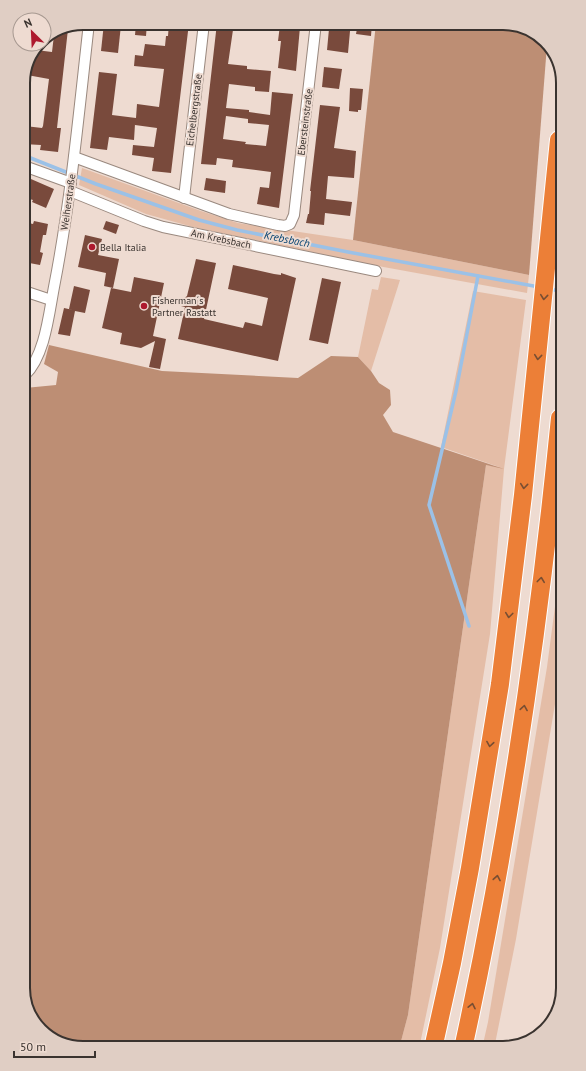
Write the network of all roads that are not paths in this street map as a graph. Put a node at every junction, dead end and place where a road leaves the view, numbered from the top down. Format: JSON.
{"nodes":[{"id":1,"x":88,"y":30,"type":"edge"},
{"id":2,"x":203,"y":30,"type":"edge"},
{"id":3,"x":315,"y":30,"type":"edge"},
{"id":4,"x":74,"y":157,"type":"junction"},
{"id":5,"x":30,"y":168,"type":"edge"},
{"id":6,"x":556,"y":171,"type":"edge"},
{"id":7,"x":72,"y":181,"type":"junction"},
{"id":8,"x":184,"y":198,"type":"junction"},
{"id":9,"x":376,"y":271,"type":"dead end"},
{"id":10,"x":30,"y":293,"type":"edge"},
{"id":11,"x":51,"y":300,"type":"junction"},
{"id":12,"x":30,"y":368,"type":"edge"},
{"id":13,"x":556,"y":452,"type":"edge"},
{"id":14,"x":435,"y":1041,"type":"edge"},
{"id":15,"x":465,"y":1041,"type":"edge"}],
"edges":[{"from":1,"to":4,"type":"street","name":"Weiherstraße"},
{"from":2,"to":8,"type":"street","name":"Eichelbergstraße"},
{"from":3,"to":8,"type":"street","name":"Ebersteinstraße"},
{"from":4,"to":7,"type":"street","name":"Weiherstraße"},
{"from":4,"to":8,"type":"street"},
{"from":5,"to":7,"type":"street","name":"Am Krebsbach"},
{"from":6,"to":14,"type":"highway","one_way":true},
{"from":7,"to":9,"type":"street","name":"Am Krebsbach"},
{"from":7,"to":11,"type":"street","name":"Weiherstraße"},
{"from":10,"to":11,"type":"street"},
{"from":11,"to":12,"type":"street","name":"Weiherstraße"},
{"from":15,"to":13,"type":"highway","one_way":true}]}
